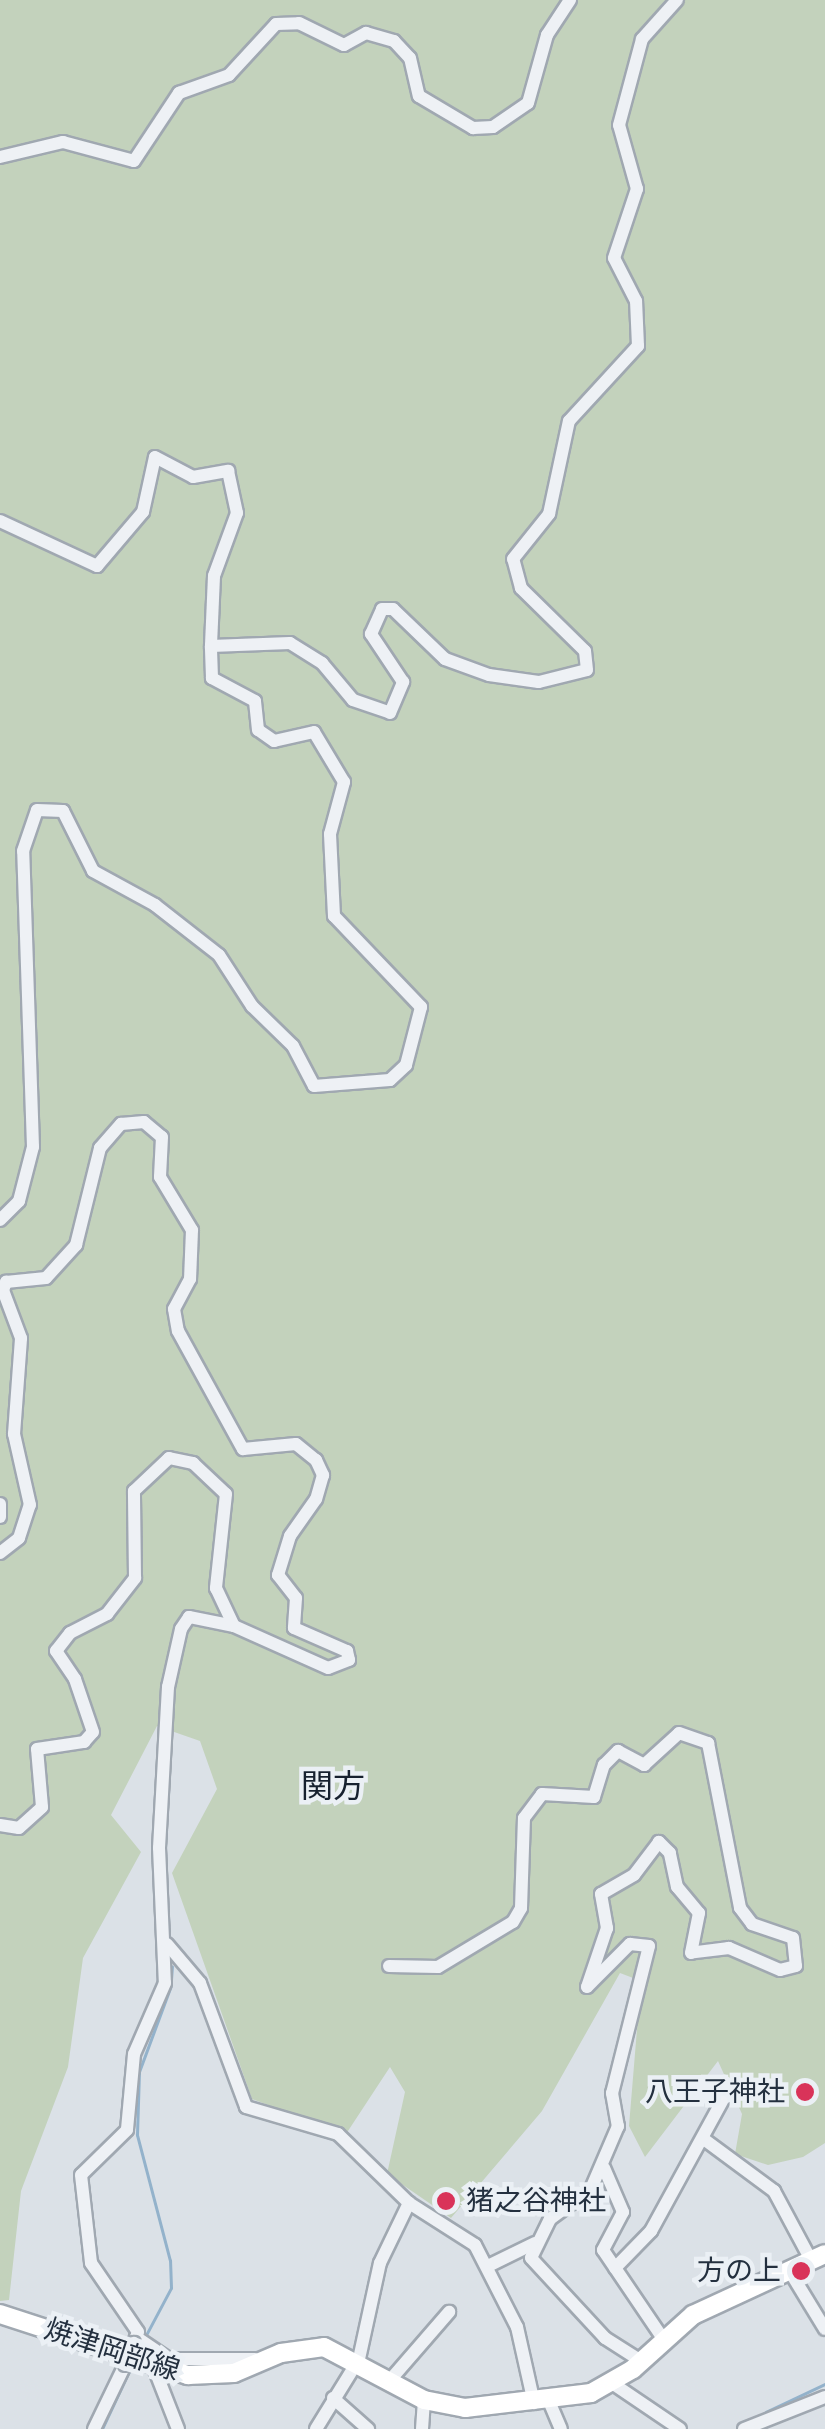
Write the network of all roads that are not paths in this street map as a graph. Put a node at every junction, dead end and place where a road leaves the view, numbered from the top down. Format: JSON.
{"nodes":[{"id":1,"x":570,"y":0,"type":"edge"},
{"id":2,"x":677,"y":0,"type":"edge"},
{"id":3,"x":0,"y":157,"type":"edge"},
{"id":4,"x":0,"y":522,"type":"edge"},
{"id":5,"x":212,"y":646,"type":"junction"},
{"id":6,"x":0,"y":1220,"type":"edge"},
{"id":7,"x":0,"y":1504,"type":"edge"},
{"id":8,"x":0,"y":1517,"type":"edge"},
{"id":9,"x":0,"y":1553,"type":"edge"},
{"id":10,"x":234,"y":1626,"type":"junction"},
{"id":11,"x":0,"y":1824,"type":"edge"},
{"id":12,"x":166,"y":1944,"type":"junction"},
{"id":13,"x":390,"y":1966,"type":"dead end"},
{"id":14,"x":730,"y":2087,"type":"dead end"},
{"id":15,"x":704,"y":2140,"type":"junction"},
{"id":16,"x":604,"y":2168,"type":"junction"},
{"id":17,"x":409,"y":2202,"type":"junction"},
{"id":18,"x":536,"y":2243,"type":"junction"},
{"id":19,"x":818,"y":2257,"type":"edge"},
{"id":20,"x":488,"y":2266,"type":"junction"},
{"id":21,"x":615,"y":2268,"type":"junction"},
{"id":22,"x":789,"y":2270,"type":"junction"},
{"id":23,"x":449,"y":2312,"type":"dead end"},
{"id":24,"x":0,"y":2314,"type":"edge"},
{"id":25,"x":825,"y":2328,"type":"edge"},
{"id":26,"x":135,"y":2340,"type":"junction"},
{"id":27,"x":664,"y":2340,"type":"junction"},
{"id":28,"x":267,"y":2359,"type":"junction"},
{"id":29,"x":359,"y":2360,"type":"junction"},
{"id":30,"x":642,"y":2362,"type":"junction"},
{"id":31,"x":152,"y":2365,"type":"junction"},
{"id":32,"x":390,"y":2379,"type":"junction"},
{"id":33,"x":612,"y":2383,"type":"junction"},
{"id":34,"x":825,"y":2396,"type":"edge"},
{"id":35,"x":332,"y":2398,"type":"junction"},
{"id":36,"x":424,"y":2400,"type":"junction"},
{"id":37,"x":541,"y":2402,"type":"junction"},
{"id":38,"x":94,"y":2429,"type":"edge"},
{"id":39,"x":178,"y":2429,"type":"edge"},
{"id":40,"x":316,"y":2429,"type":"edge"},
{"id":41,"x":368,"y":2429,"type":"edge"},
{"id":42,"x":422,"y":2429,"type":"edge"},
{"id":43,"x":561,"y":2429,"type":"edge"},
{"id":44,"x":680,"y":2429,"type":"edge"},
{"id":45,"x":744,"y":2429,"type":"edge"}],
"edges":[{"from":1,"to":3,"type":"street"},
{"from":2,"to":5,"type":"street"},
{"from":4,"to":5,"type":"street"},
{"from":5,"to":6,"type":"street"},
{"from":7,"to":8,"type":"street"},
{"from":9,"to":10,"type":"street"},
{"from":10,"to":11,"type":"street"},
{"from":10,"to":12,"type":"street"},
{"from":12,"to":17,"type":"street"},
{"from":12,"to":26,"type":"street"},
{"from":13,"to":16,"type":"street"},
{"from":14,"to":15,"type":"street"},
{"from":15,"to":19,"type":"street"},
{"from":15,"to":21,"type":"street"},
{"from":16,"to":18,"type":"street"},
{"from":16,"to":21,"type":"street"},
{"from":17,"to":20,"type":"street"},
{"from":17,"to":29,"type":"street"},
{"from":18,"to":20,"type":"street"},
{"from":18,"to":30,"type":"street"},
{"from":19,"to":22,"type":"main road","name":"焼津岡部線"},
{"from":20,"to":37,"type":"street"},
{"from":21,"to":27,"type":"street"},
{"from":22,"to":25,"type":"street"},
{"from":22,"to":27,"type":"main road","name":"焼津岡部線"},
{"from":23,"to":32,"type":"street"},
{"from":24,"to":31,"type":"main road","name":"焼津岡部線"},
{"from":26,"to":28,"type":"street"},
{"from":26,"to":38,"type":"street","bridge":true},
{"from":27,"to":30,"type":"main road","name":"焼津岡部線"},
{"from":28,"to":29,"type":"main road","name":"焼津岡部線"},
{"from":28,"to":31,"type":"main road","name":"焼津岡部線"},
{"from":29,"to":32,"type":"main road","name":"焼津岡部線"},
{"from":29,"to":35,"type":"street"},
{"from":30,"to":33,"type":"main road","name":"焼津岡部線"},
{"from":31,"to":39,"type":"street"},
{"from":32,"to":36,"type":"main road","name":"焼津岡部線"},
{"from":33,"to":37,"type":"main road","name":"焼津岡部線"},
{"from":33,"to":44,"type":"street"},
{"from":34,"to":45,"type":"street"},
{"from":35,"to":40,"type":"street"},
{"from":35,"to":41,"type":"street"},
{"from":36,"to":37,"type":"main road","name":"焼津岡部線"},
{"from":36,"to":42,"type":"street"},
{"from":37,"to":43,"type":"street"}]}
